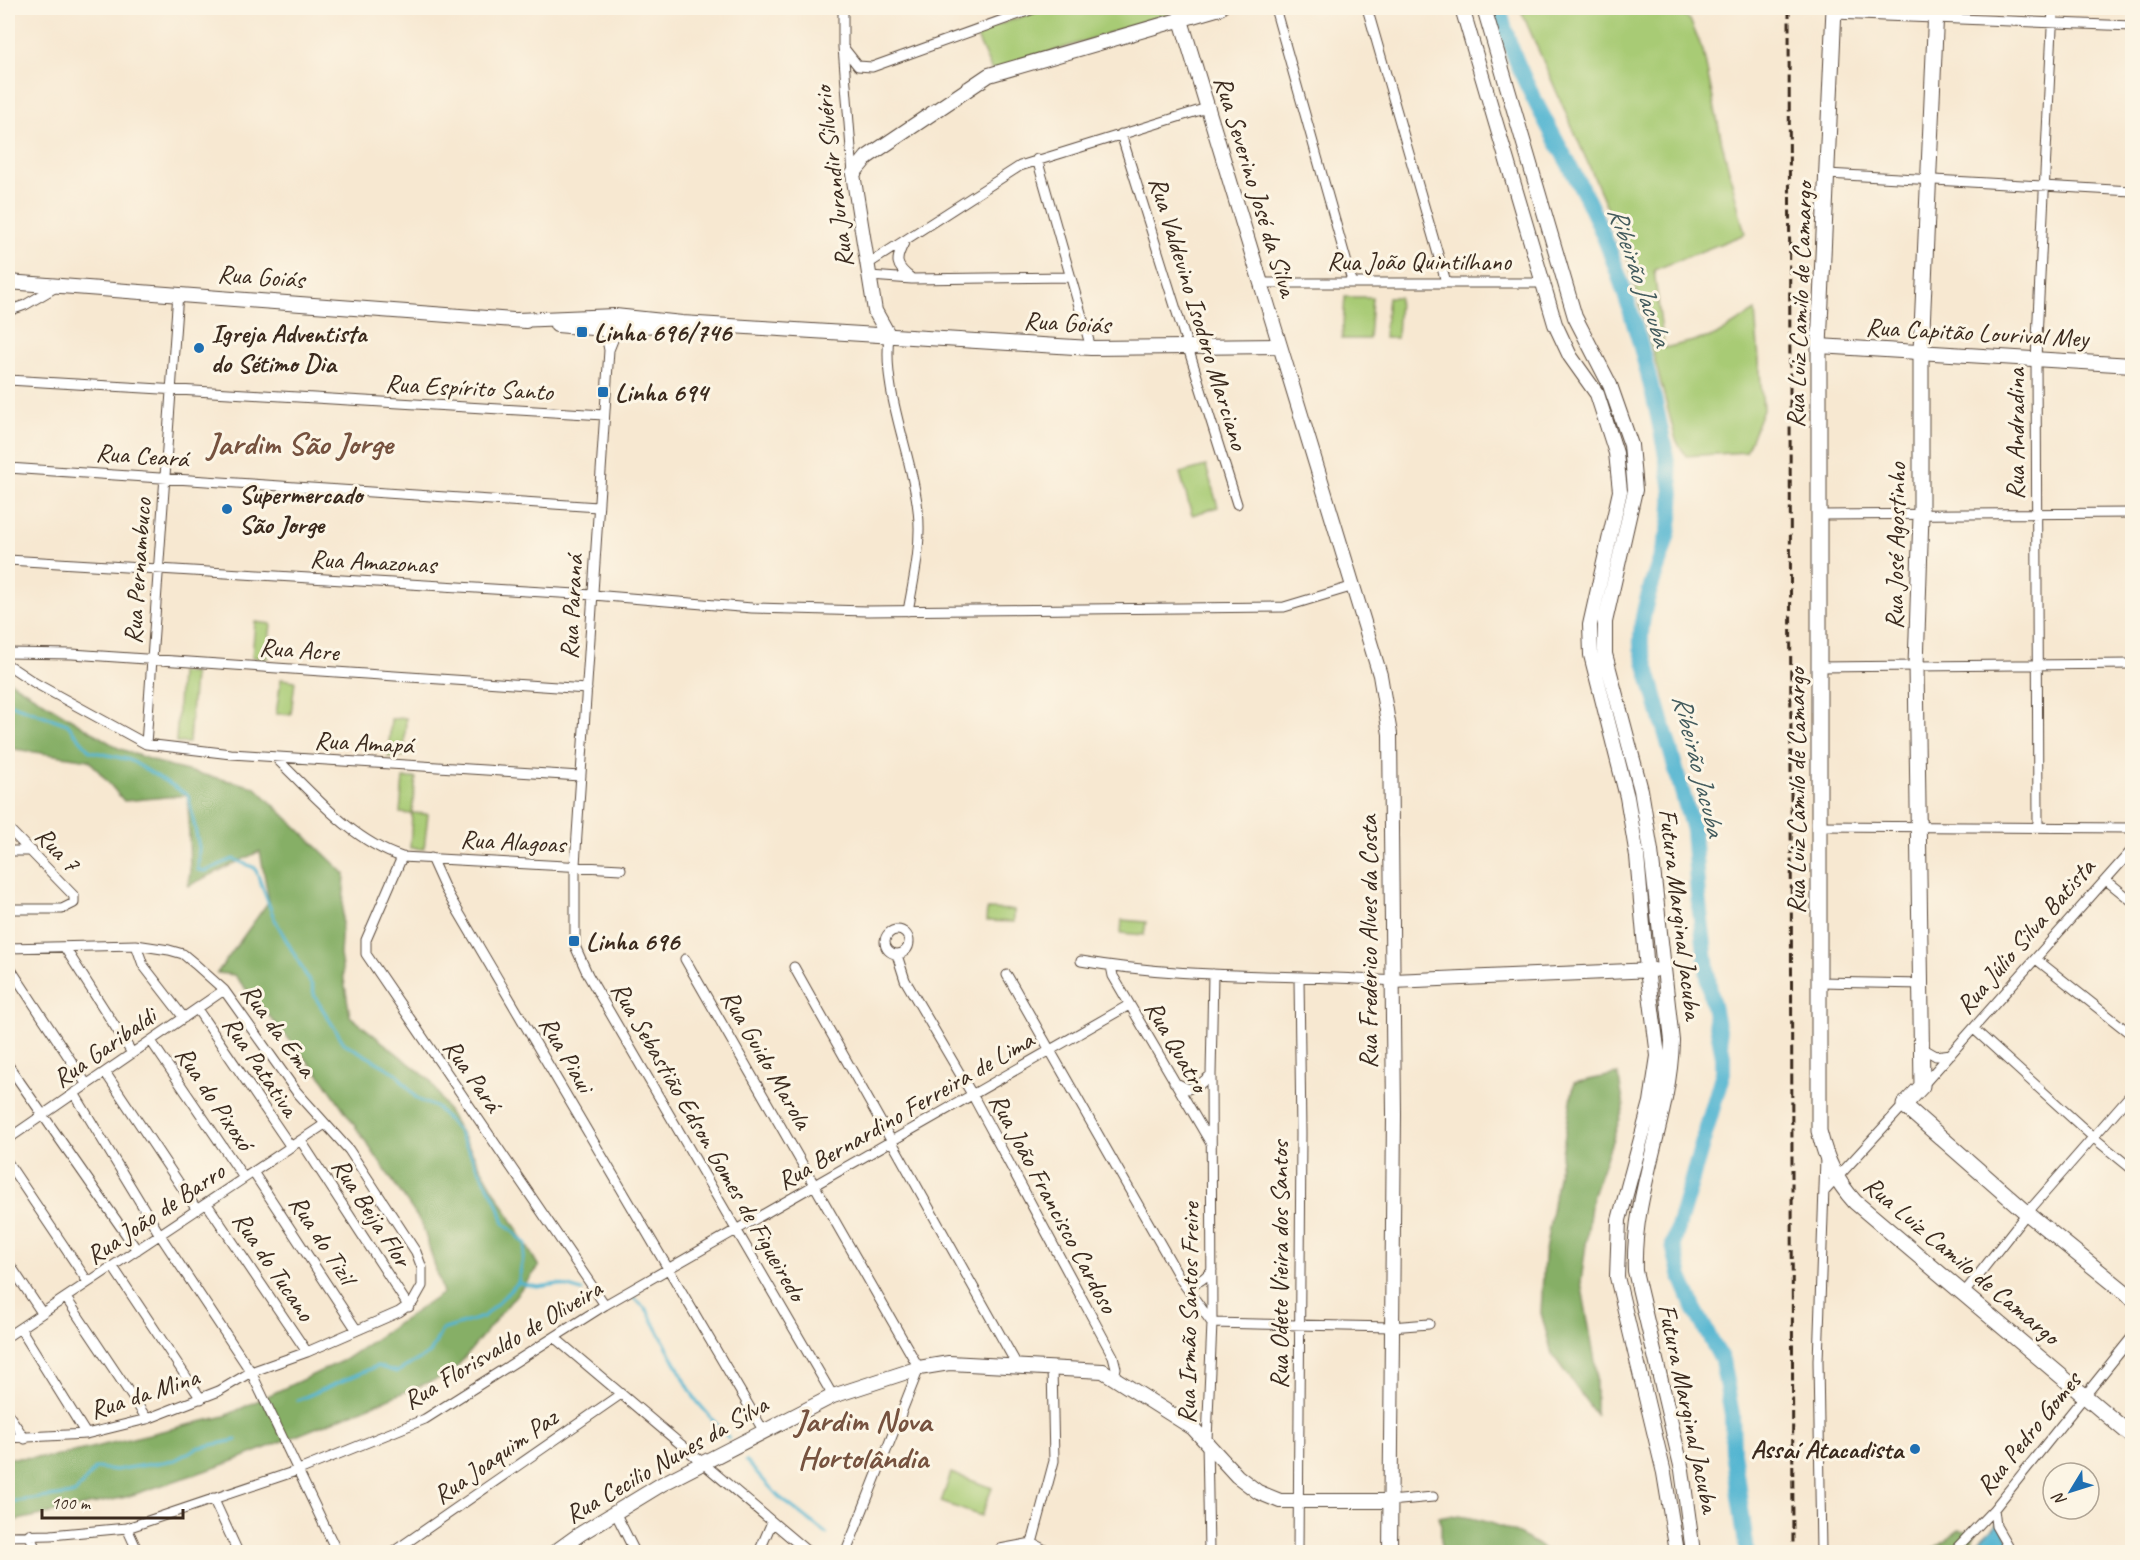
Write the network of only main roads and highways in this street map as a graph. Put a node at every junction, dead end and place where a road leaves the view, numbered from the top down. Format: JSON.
{"nodes":[{"id":1,"x":1834,"y":11,"type":"edge"},
{"id":2,"x":1936,"y":12,"type":"edge"},
{"id":3,"x":1922,"y":1086,"type":"joint"},
{"id":4,"x":2133,"y":1298,"type":"edge"},
{"id":5,"x":2133,"y":1436,"type":"edge"}],
"edges":[{"from":1,"to":5,"type":"main road","name":"Rua Luiz Camilo de Camargo"},
{"from":2,"to":3,"type":"main road","name":"Rua José Agostinho"},
{"from":3,"to":4,"type":"main road","name":"Rua Júlio Silva Batista"}]}
